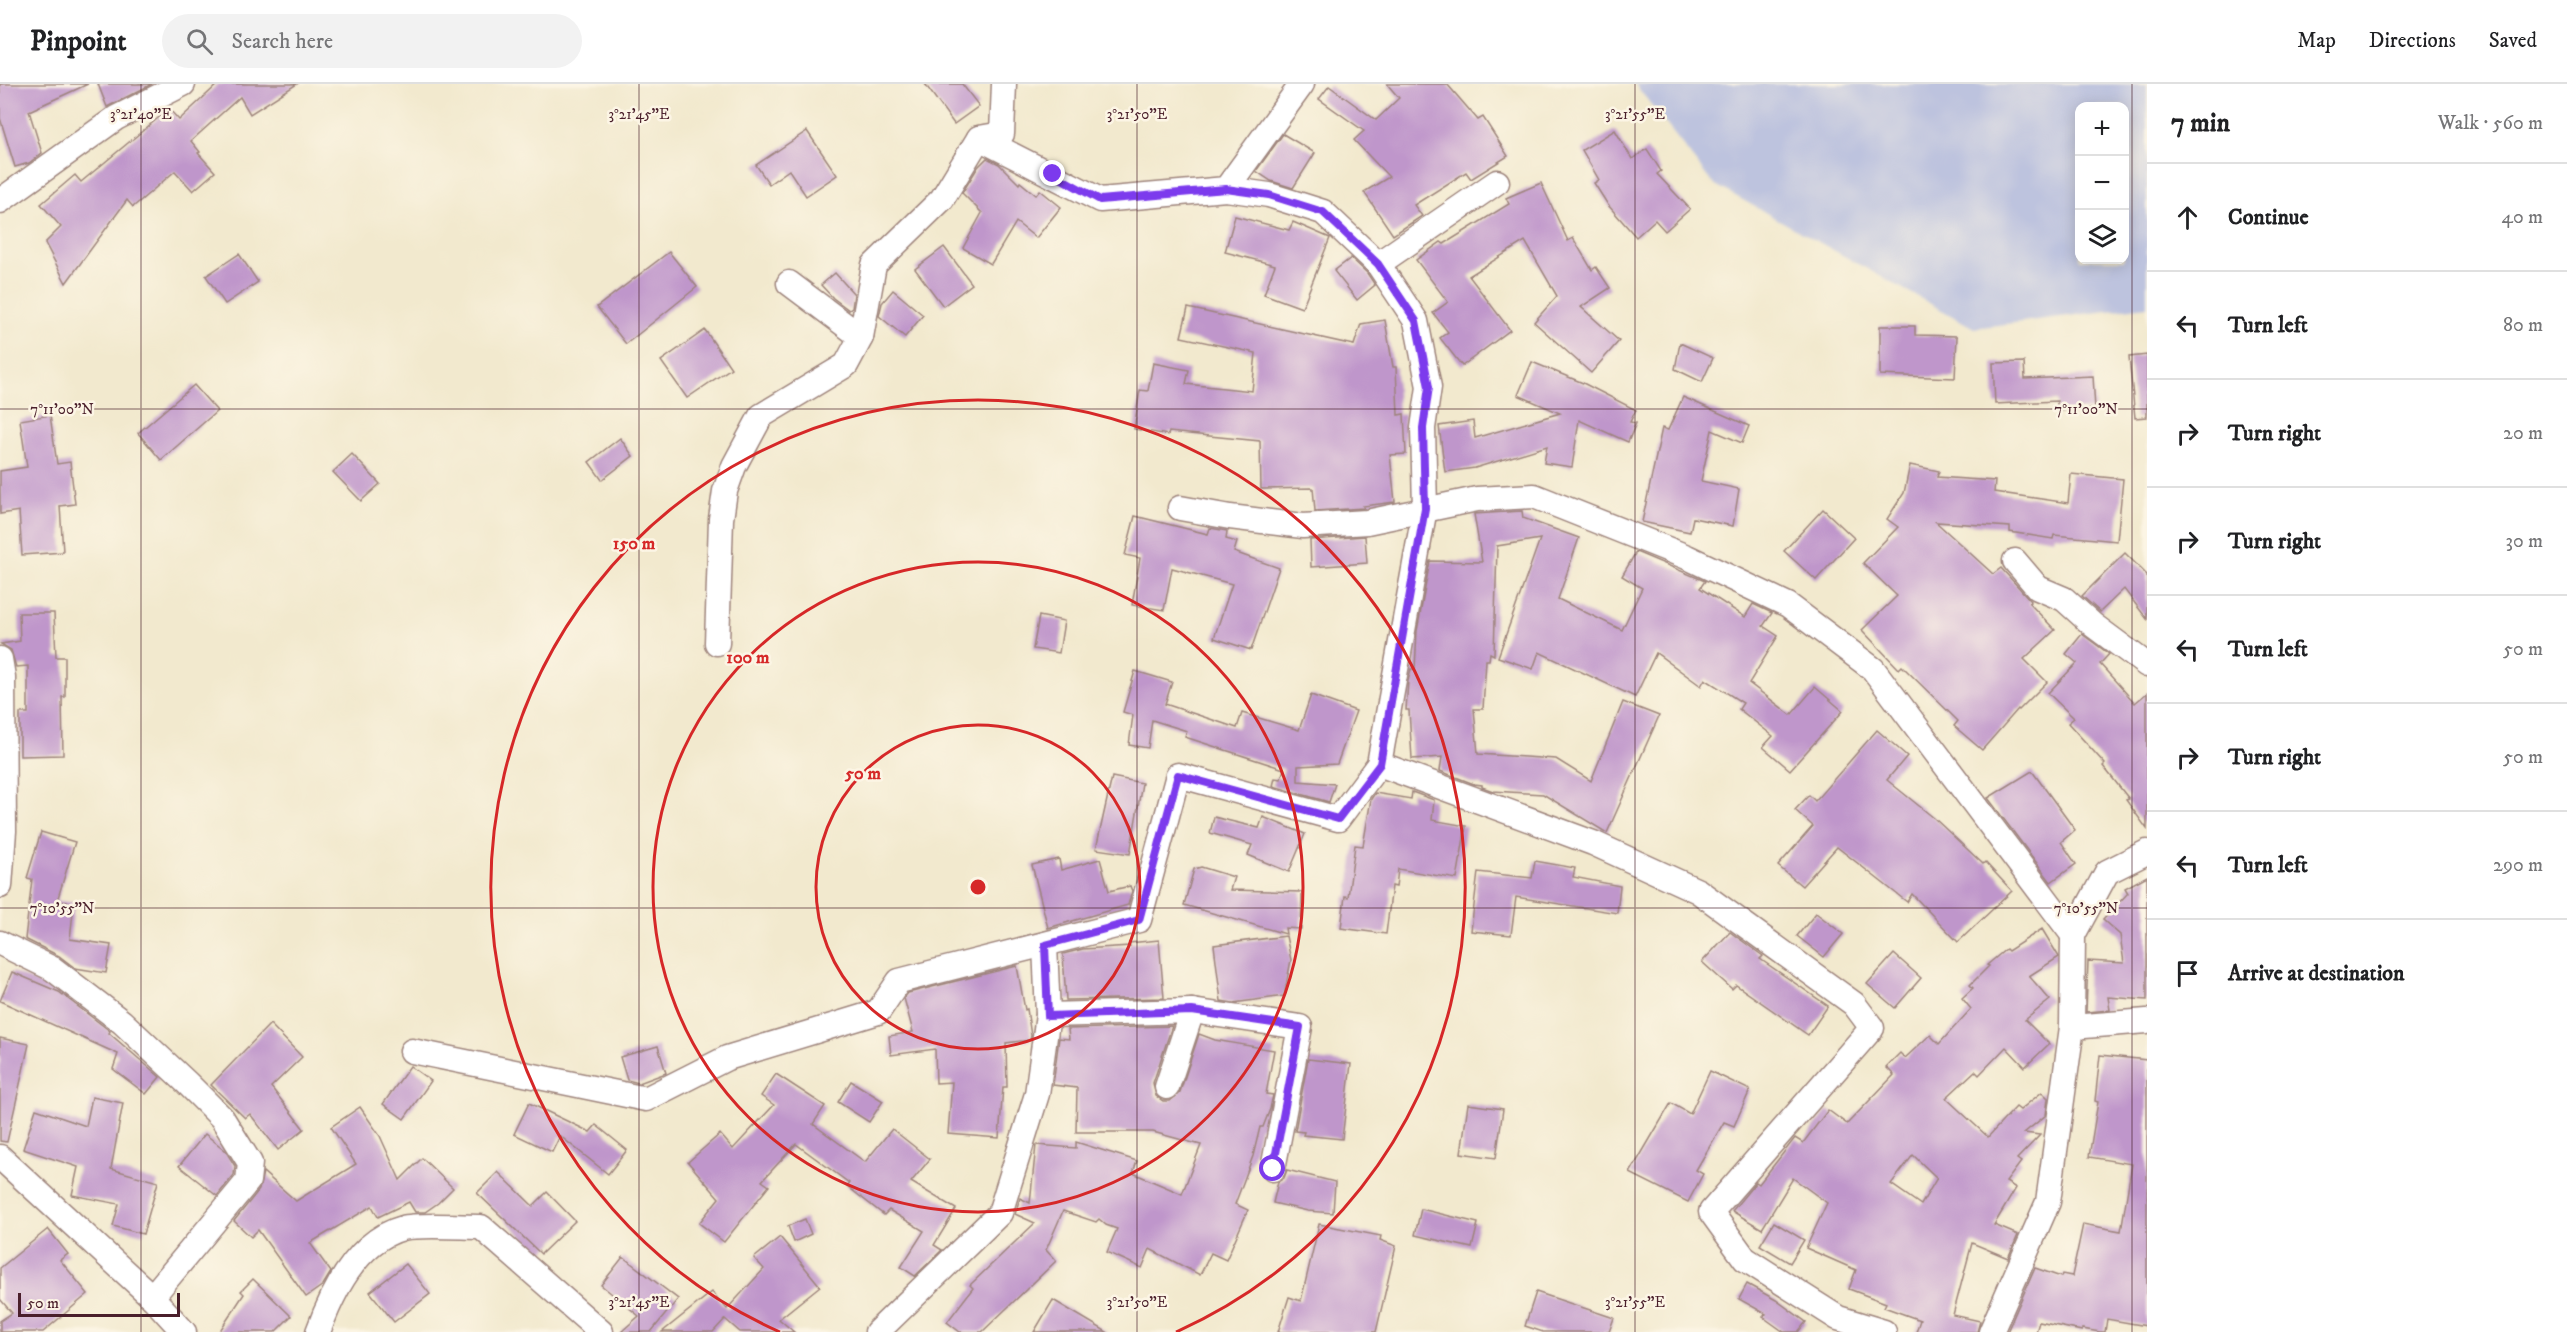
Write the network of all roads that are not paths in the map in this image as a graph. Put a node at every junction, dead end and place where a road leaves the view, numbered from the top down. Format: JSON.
{"nodes":[{"id":1,"x":183,"y":84,"type":"edge"},
{"id":2,"x":1004,"y":84,"type":"edge"},
{"id":3,"x":1302,"y":84,"type":"edge"},
{"id":4,"x":980,"y":138,"type":"junction"},
{"id":5,"x":1497,"y":182,"type":"dead end"},
{"id":6,"x":1226,"y":189,"type":"junction"},
{"id":7,"x":0,"y":201,"type":"edge"},
{"id":8,"x":1378,"y":264,"type":"junction"},
{"id":9,"x":789,"y":283,"type":"dead end"},
{"id":10,"x":861,"y":337,"type":"junction"},
{"id":11,"x":1180,"y":508,"type":"dead end"},
{"id":12,"x":1425,"y":508,"type":"junction"},
{"id":13,"x":2015,"y":561,"type":"dead end"},
{"id":14,"x":717,"y":643,"type":"dead end"},
{"id":15,"x":0,"y":659,"type":"edge"},
{"id":16,"x":2147,"y":665,"type":"edge"},
{"id":17,"x":1380,"y":764,"type":"junction"},
{"id":18,"x":2147,"y":852,"type":"edge"},
{"id":19,"x":0,"y":886,"type":"edge"},
{"id":20,"x":2073,"y":935,"type":"junction"},
{"id":21,"x":0,"y":943,"type":"edge"},
{"id":22,"x":1045,"y":945,"type":"junction"},
{"id":23,"x":1192,"y":1011,"type":"junction"},
{"id":24,"x":1048,"y":1016,"type":"junction"},
{"id":25,"x":2147,"y":1021,"type":"edge"},
{"id":26,"x":2072,"y":1027,"type":"junction"},
{"id":27,"x":412,"y":1051,"type":"dead end"},
{"id":28,"x":1167,"y":1087,"type":"dead end"},
{"id":29,"x":0,"y":1157,"type":"edge"},
{"id":30,"x":1273,"y":1169,"type":"dead end"},
{"id":31,"x":152,"y":1297,"type":"junction"},
{"id":32,"x":184,"y":1332,"type":"edge"},
{"id":33,"x":318,"y":1332,"type":"edge"},
{"id":34,"x":601,"y":1332,"type":"edge"},
{"id":35,"x":878,"y":1332,"type":"edge"},
{"id":36,"x":1884,"y":1332,"type":"edge"},
{"id":37,"x":1991,"y":1332,"type":"edge"}],
"edges":[{"from":1,"to":7,"type":"street"},
{"from":2,"to":4,"type":"street"},
{"from":3,"to":6,"type":"street"},
{"from":4,"to":6,"type":"street"},
{"from":4,"to":10,"type":"street"},
{"from":5,"to":8,"type":"street"},
{"from":6,"to":8,"type":"street"},
{"from":8,"to":12,"type":"street"},
{"from":9,"to":10,"type":"street"},
{"from":10,"to":14,"type":"street"},
{"from":11,"to":12,"type":"street"},
{"from":12,"to":17,"type":"street"},
{"from":12,"to":20,"type":"street"},
{"from":13,"to":16,"type":"street"},
{"from":15,"to":19,"type":"street"},
{"from":17,"to":22,"type":"street"},
{"from":17,"to":36,"type":"street"},
{"from":18,"to":20,"type":"street"},
{"from":20,"to":26,"type":"street"},
{"from":21,"to":31,"type":"street"},
{"from":22,"to":24,"type":"street"},
{"from":22,"to":27,"type":"street"},
{"from":23,"to":24,"type":"street"},
{"from":23,"to":28,"type":"street"},
{"from":23,"to":30,"type":"street"},
{"from":24,"to":35,"type":"street"},
{"from":25,"to":26,"type":"street"},
{"from":26,"to":37,"type":"street"},
{"from":29,"to":31,"type":"street"},
{"from":31,"to":32,"type":"street"},
{"from":33,"to":34,"type":"street"}]}
